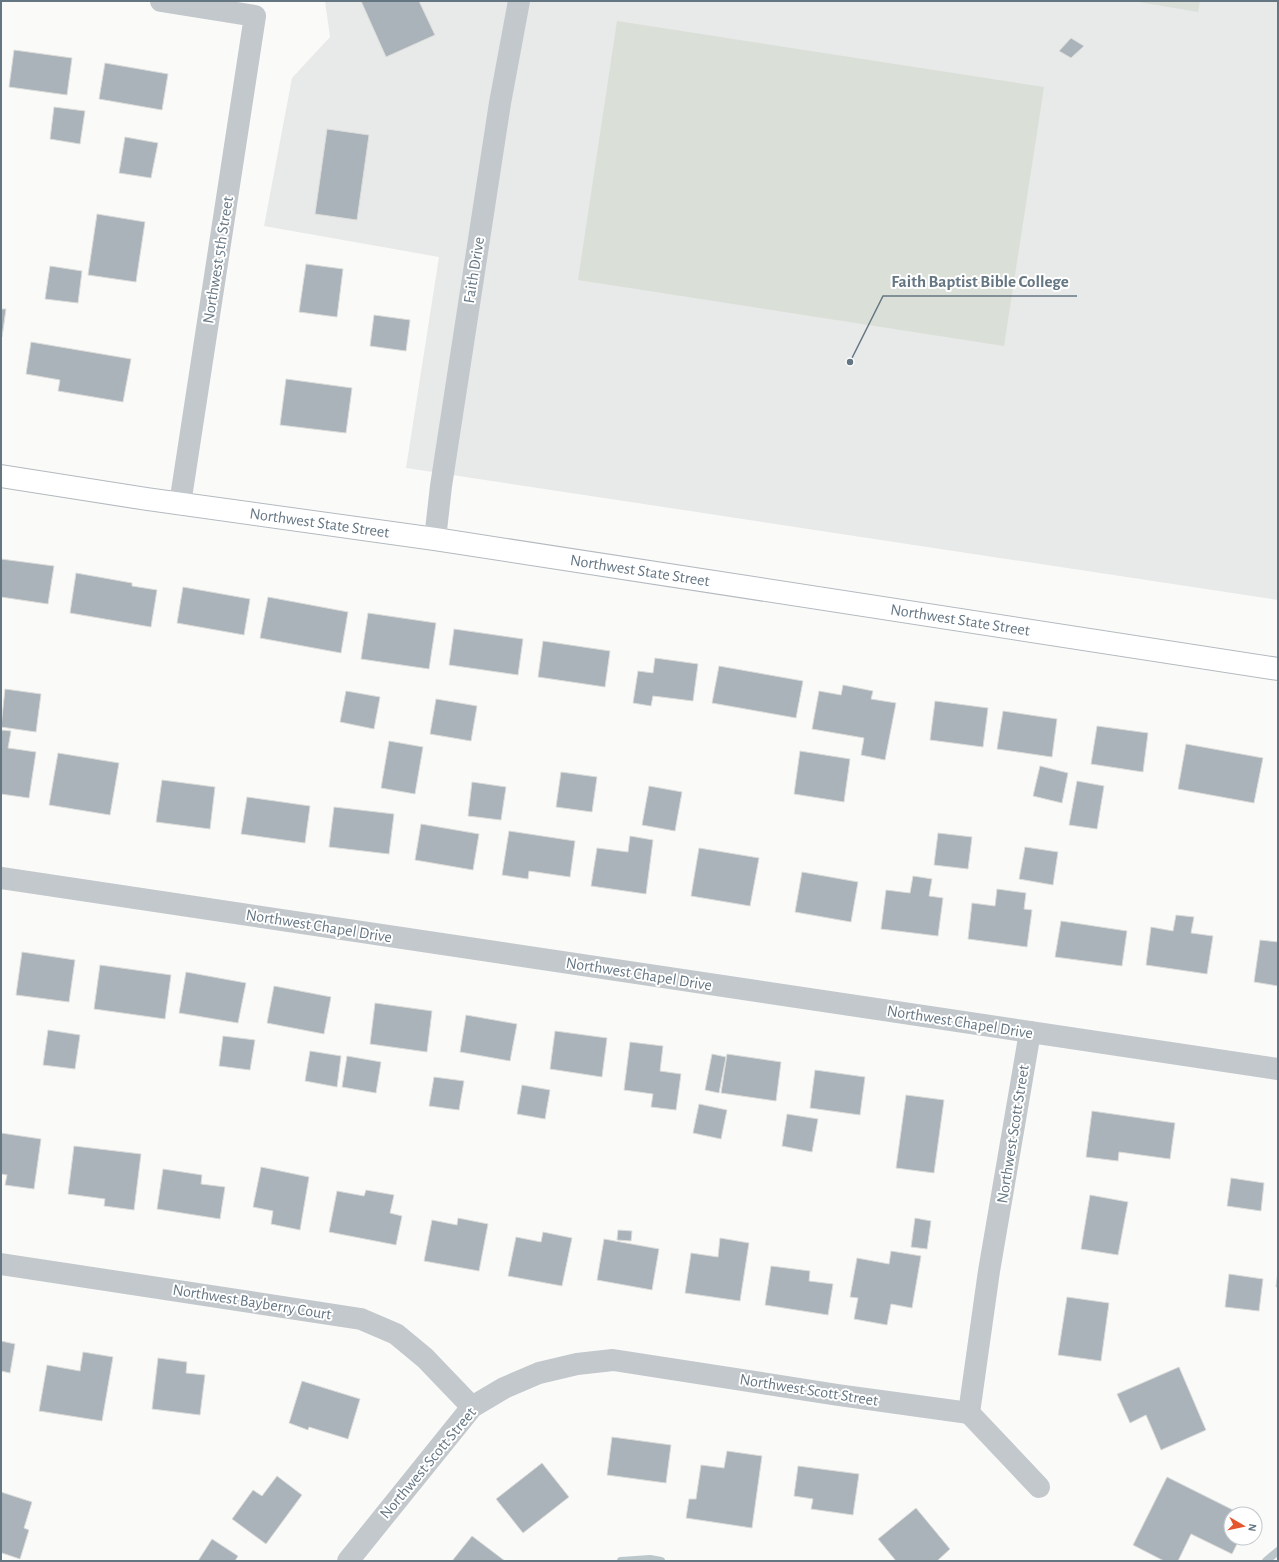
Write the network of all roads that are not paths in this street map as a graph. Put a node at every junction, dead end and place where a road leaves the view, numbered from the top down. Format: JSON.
{"nodes":[{"id":1,"x":162,"y":1,"type":"edge"},
{"id":2,"x":519,"y":1,"type":"edge"},
{"id":3,"x":1,"y":476,"type":"edge"},
{"id":4,"x":180,"y":504,"type":"junction"},
{"id":5,"x":435,"y":539,"type":"junction"},
{"id":6,"x":1278,"y":669,"type":"edge"},
{"id":7,"x":1,"y":878,"type":"edge"},
{"id":8,"x":1030,"y":1032,"type":"junction"},
{"id":9,"x":1278,"y":1069,"type":"edge"},
{"id":10,"x":1,"y":1264,"type":"edge"},
{"id":11,"x":472,"y":1407,"type":"junction"},
{"id":12,"x":969,"y":1413,"type":"junction"},
{"id":13,"x":1039,"y":1487,"type":"dead end"},
{"id":14,"x":348,"y":1561,"type":"edge"}],
"edges":[{"from":1,"to":4,"type":"street","name":"Northwest 5th Street"},
{"from":2,"to":5,"type":"street","name":"Faith Drive"},
{"from":3,"to":4,"type":"main road","name":"Northwest State Street"},
{"from":4,"to":5,"type":"main road","name":"Northwest State Street"},
{"from":5,"to":6,"type":"main road","name":"Northwest State Street"},
{"from":7,"to":8,"type":"street","name":"Northwest Chapel Drive"},
{"from":8,"to":9,"type":"street","name":"Northwest Chapel Drive"},
{"from":8,"to":12,"type":"street","name":"Northwest Scott Street"},
{"from":10,"to":11,"type":"street","name":"Northwest Bayberry Court"},
{"from":11,"to":12,"type":"street","name":"Northwest Scott Street"},
{"from":11,"to":14,"type":"street","name":"Northwest Scott Street"},
{"from":12,"to":13,"type":"street"}]}
